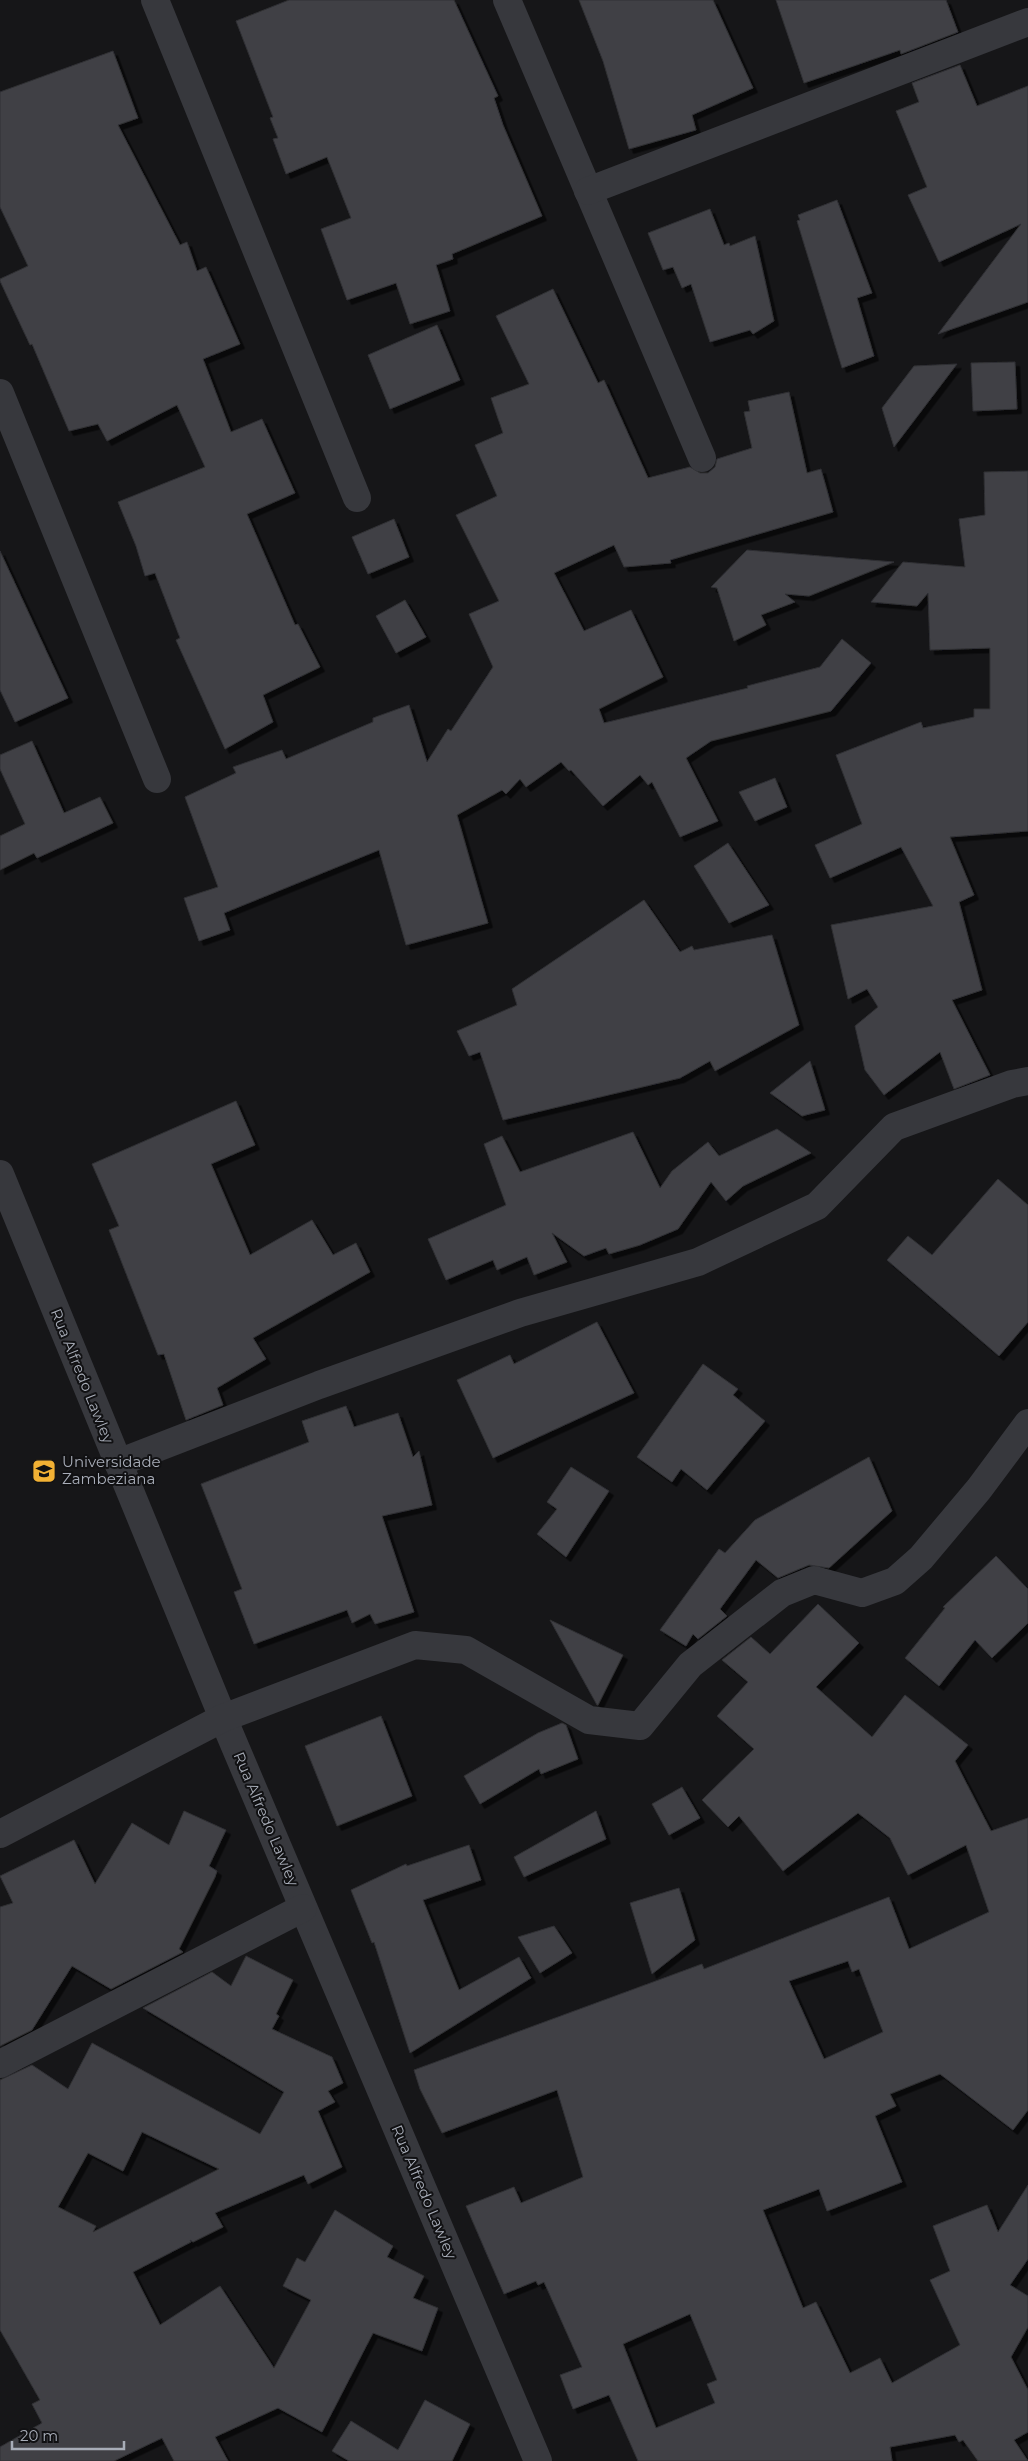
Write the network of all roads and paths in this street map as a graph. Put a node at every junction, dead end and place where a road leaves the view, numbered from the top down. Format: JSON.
{"nodes":[{"id":1,"x":155,"y":0,"type":"edge"},
{"id":2,"x":507,"y":0,"type":"edge"},
{"id":3,"x":1028,"y":22,"type":"edge"},
{"id":4,"x":588,"y":191,"type":"junction"},
{"id":5,"x":0,"y":393,"type":"edge"},
{"id":6,"x":702,"y":458,"type":"dead end"},
{"id":7,"x":357,"y":498,"type":"dead end"},
{"id":8,"x":157,"y":779,"type":"dead end"},
{"id":9,"x":1028,"y":1081,"type":"edge"},
{"id":10,"x":0,"y":1174,"type":"edge"},
{"id":11,"x":1028,"y":1423,"type":"edge"},
{"id":12,"x":118,"y":1463,"type":"junction"},
{"id":13,"x":223,"y":1718,"type":"junction"},
{"id":14,"x":0,"y":1834,"type":"edge"},
{"id":15,"x":303,"y":1908,"type":"junction"},
{"id":16,"x":0,"y":2064,"type":"edge"},
{"id":17,"x":538,"y":2461,"type":"edge"}],
"edges":[{"from":1,"to":7,"type":"street"},
{"from":2,"to":4,"type":"street"},
{"from":3,"to":4,"type":"street"},
{"from":4,"to":6,"type":"street"},
{"from":5,"to":8,"type":"street"},
{"from":9,"to":12,"type":"street"},
{"from":10,"to":12,"type":"street","name":"Rua Alfredo Lawley"},
{"from":11,"to":13,"type":"street"},
{"from":12,"to":13,"type":"street","name":"Rua Alfredo Lawley"},
{"from":13,"to":14,"type":"street"},
{"from":13,"to":15,"type":"street","name":"Rua Alfredo Lawley"},
{"from":15,"to":16,"type":"street"},
{"from":15,"to":17,"type":"street","name":"Rua Alfredo Lawley"}]}
